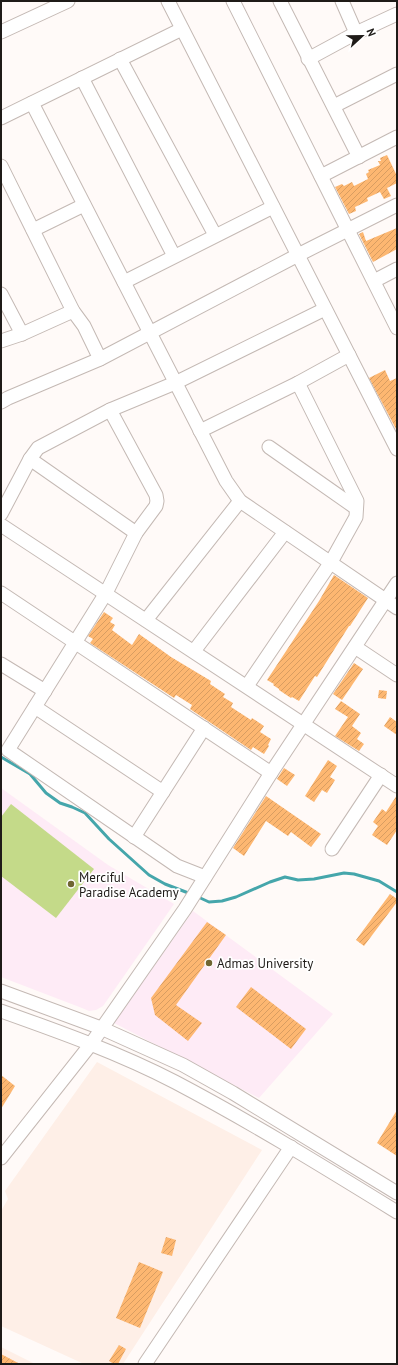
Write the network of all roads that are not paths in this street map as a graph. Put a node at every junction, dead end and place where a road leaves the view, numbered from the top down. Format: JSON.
{"nodes":[{"id":1,"x":68,"y":1,"type":"edge"},
{"id":2,"x":168,"y":1,"type":"edge"},
{"id":3,"x":234,"y":1,"type":"edge"},
{"id":4,"x":280,"y":1,"type":"edge"},
{"id":5,"x":342,"y":1,"type":"edge"},
{"id":6,"x":397,"y":14,"type":"edge"},
{"id":7,"x":182,"y":29,"type":"junction"},
{"id":8,"x":1,"y":32,"type":"edge"},
{"id":9,"x":356,"y":33,"type":"junction"},
{"id":10,"x":308,"y":58,"type":"junction"},
{"id":11,"x":120,"y":59,"type":"junction"},
{"id":12,"x":397,"y":74,"type":"edge"},
{"id":13,"x":82,"y":78,"type":"junction"},
{"id":14,"x":32,"y":103,"type":"junction"},
{"id":15,"x":334,"y":106,"type":"junction"},
{"id":16,"x":1,"y":118,"type":"edge"},
{"id":17,"x":397,"y":137,"type":"edge"},
{"id":18,"x":359,"y":157,"type":"junction"},
{"id":19,"x":1,"y":166,"type":"edge"},
{"id":20,"x":321,"y":176,"type":"junction"},
{"id":21,"x":84,"y":205,"type":"junction"},
{"id":22,"x":397,"y":205,"type":"edge"},
{"id":23,"x":273,"y":207,"type":"junction"},
{"id":24,"x":33,"y":230,"type":"junction"},
{"id":25,"x":347,"y":230,"type":"junction"},
{"id":26,"x":215,"y":236,"type":"junction"},
{"id":27,"x":298,"y":255,"type":"junction"},
{"id":28,"x":174,"y":256,"type":"junction"},
{"id":29,"x":397,"y":269,"type":"edge"},
{"id":30,"x":374,"y":281,"type":"junction"},
{"id":31,"x":124,"y":282,"type":"junction"},
{"id":32,"x":1,"y":294,"type":"edge"},
{"id":33,"x":325,"y":309,"type":"junction"},
{"id":34,"x":73,"y":311,"type":"junction"},
{"id":35,"x":397,"y":328,"type":"edge"},
{"id":36,"x":150,"y":332,"type":"junction"},
{"id":37,"x":22,"y":334,"type":"junction"},
{"id":38,"x":1,"y":341,"type":"edge"},
{"id":39,"x":349,"y":355,"type":"junction"},
{"id":40,"x":100,"y":359,"type":"junction"},
{"id":41,"x":298,"y":382,"type":"junction"},
{"id":42,"x":175,"y":383,"type":"junction"},
{"id":43,"x":1,"y":402,"type":"edge"},
{"id":44,"x":110,"y":410,"type":"junction"},
{"id":45,"x":200,"y":431,"type":"junction"},
{"id":46,"x":269,"y":447,"type":"dead end"},
{"id":47,"x":397,"y":449,"type":"edge"},
{"id":48,"x":30,"y":459,"type":"junction"},
{"id":49,"x":240,"y":501,"type":"junction"},
{"id":50,"x":356,"y":508,"type":"junction"},
{"id":51,"x":1,"y":514,"type":"edge"},
{"id":52,"x":1,"y":525,"type":"edge"},
{"id":53,"x":285,"y":532,"type":"junction"},
{"id":54,"x":136,"y":533,"type":"junction"},
{"id":55,"x":330,"y":562,"type":"junction"},
{"id":56,"x":397,"y":582,"type":"edge"},
{"id":57,"x":1,"y":593,"type":"edge"},
{"id":58,"x":106,"y":593,"type":"junction"},
{"id":59,"x":386,"y":599,"type":"junction"},
{"id":60,"x":397,"y":608,"type":"edge"},
{"id":61,"x":146,"y":620,"type":"junction"},
{"id":62,"x":75,"y":642,"type":"junction"},
{"id":63,"x":355,"y":647,"type":"junction"},
{"id":64,"x":194,"y":651,"type":"junction"},
{"id":65,"x":1,"y":664,"type":"edge"},
{"id":66,"x":397,"y":675,"type":"edge"},
{"id":67,"x":247,"y":686,"type":"junction"},
{"id":68,"x":45,"y":691,"type":"junction"},
{"id":69,"x":35,"y":707,"type":"junction"},
{"id":70,"x":304,"y":724,"type":"junction"},
{"id":71,"x":204,"y":728,"type":"junction"},
{"id":72,"x":271,"y":772,"type":"junction"},
{"id":73,"x":381,"y":775,"type":"junction"},
{"id":74,"x":397,"y":786,"type":"edge"},
{"id":75,"x":163,"y":792,"type":"junction"},
{"id":76,"x":134,"y":837,"type":"junction"},
{"id":77,"x":332,"y":849,"type":"dead end"},
{"id":78,"x":204,"y":880,"type":"junction"},
{"id":79,"x":1,"y":991,"type":"edge"},
{"id":80,"x":1,"y":1011,"type":"edge"},
{"id":81,"x":101,"y":1028,"type":"junction"},
{"id":82,"x":91,"y":1044,"type":"junction"},
{"id":83,"x":291,"y":1147,"type":"junction"},
{"id":84,"x":1,"y":1158,"type":"edge"},
{"id":85,"x":397,"y":1193,"type":"edge"},
{"id":86,"x":397,"y":1212,"type":"edge"},
{"id":87,"x":146,"y":1364,"type":"edge"}],
"edges":[{"from":1,"to":8,"type":"street"},
{"from":2,"to":7,"type":"street"},
{"from":3,"to":20,"type":"street"},
{"from":4,"to":10,"type":"street"},
{"from":5,"to":9,"type":"street"},
{"from":6,"to":9,"type":"street"},
{"from":7,"to":11,"type":"street"},
{"from":7,"to":23,"type":"street"},
{"from":9,"to":10,"type":"street"},
{"from":10,"to":15,"type":"street"},
{"from":11,"to":13,"type":"street"},
{"from":11,"to":26,"type":"street"},
{"from":12,"to":15,"type":"street"},
{"from":13,"to":14,"type":"street"},
{"from":13,"to":28,"type":"street"},
{"from":14,"to":16,"type":"street"},
{"from":14,"to":21,"type":"street"},
{"from":15,"to":18,"type":"street"},
{"from":17,"to":18,"type":"street"},
{"from":18,"to":20,"type":"street"},
{"from":19,"to":24,"type":"street"},
{"from":20,"to":25,"type":"street"},
{"from":21,"to":24,"type":"street"},
{"from":21,"to":31,"type":"street"},
{"from":22,"to":25,"type":"street"},
{"from":23,"to":26,"type":"street"},
{"from":23,"to":27,"type":"street"},
{"from":24,"to":34,"type":"street"},
{"from":25,"to":27,"type":"street"},
{"from":25,"to":30,"type":"street"},
{"from":26,"to":28,"type":"street"},
{"from":27,"to":33,"type":"street"},
{"from":27,"to":36,"type":"street"},
{"from":28,"to":31,"type":"street"},
{"from":29,"to":30,"type":"street"},
{"from":30,"to":35,"type":"street"},
{"from":31,"to":36,"type":"street"},
{"from":32,"to":37,"type":"street"},
{"from":33,"to":39,"type":"street"},
{"from":33,"to":42,"type":"street"},
{"from":34,"to":37,"type":"street"},
{"from":34,"to":40,"type":"street"},
{"from":36,"to":40,"type":"street"},
{"from":36,"to":42,"type":"street"},
{"from":37,"to":38,"type":"street"},
{"from":39,"to":41,"type":"street"},
{"from":39,"to":47,"type":"street"},
{"from":40,"to":43,"type":"street"},
{"from":41,"to":45,"type":"street"},
{"from":41,"to":50,"type":"street"},
{"from":42,"to":44,"type":"street"},
{"from":42,"to":45,"type":"street"},
{"from":44,"to":48,"type":"street"},
{"from":44,"to":54,"type":"street"},
{"from":45,"to":49,"type":"street"},
{"from":46,"to":50,"type":"street"},
{"from":48,"to":51,"type":"street"},
{"from":48,"to":54,"type":"street"},
{"from":49,"to":53,"type":"street"},
{"from":49,"to":61,"type":"street"},
{"from":50,"to":55,"type":"street"},
{"from":52,"to":58,"type":"street"},
{"from":53,"to":55,"type":"street"},
{"from":53,"to":64,"type":"street"},
{"from":54,"to":58,"type":"street"},
{"from":55,"to":59,"type":"street"},
{"from":55,"to":67,"type":"street"},
{"from":56,"to":59,"type":"street"},
{"from":57,"to":62,"type":"street"},
{"from":58,"to":61,"type":"street"},
{"from":58,"to":62,"type":"street"},
{"from":59,"to":60,"type":"street"},
{"from":59,"to":63,"type":"street"},
{"from":61,"to":64,"type":"street"},
{"from":62,"to":68,"type":"street"},
{"from":62,"to":71,"type":"street"},
{"from":63,"to":66,"type":"street"},
{"from":63,"to":70,"type":"street"},
{"from":64,"to":67,"type":"street"},
{"from":65,"to":68,"type":"street"},
{"from":67,"to":70,"type":"street"},
{"from":68,"to":69,"type":"street"},
{"from":69,"to":75,"type":"street"},
{"from":69,"to":76,"type":"street"},
{"from":70,"to":72,"type":"street"},
{"from":70,"to":73,"type":"street"},
{"from":71,"to":72,"type":"street"},
{"from":71,"to":75,"type":"street"},
{"from":72,"to":78,"type":"street"},
{"from":73,"to":74,"type":"street"},
{"from":73,"to":77,"type":"street"},
{"from":75,"to":76,"type":"street"},
{"from":76,"to":78,"type":"street"},
{"from":78,"to":81,"type":"street"},
{"from":79,"to":81,"type":"street"},
{"from":80,"to":82,"type":"street"},
{"from":81,"to":82,"type":"street"},
{"from":81,"to":85,"type":"street"},
{"from":82,"to":83,"type":"street"},
{"from":82,"to":84,"type":"street"},
{"from":83,"to":86,"type":"street"},
{"from":83,"to":87,"type":"street"}]}
